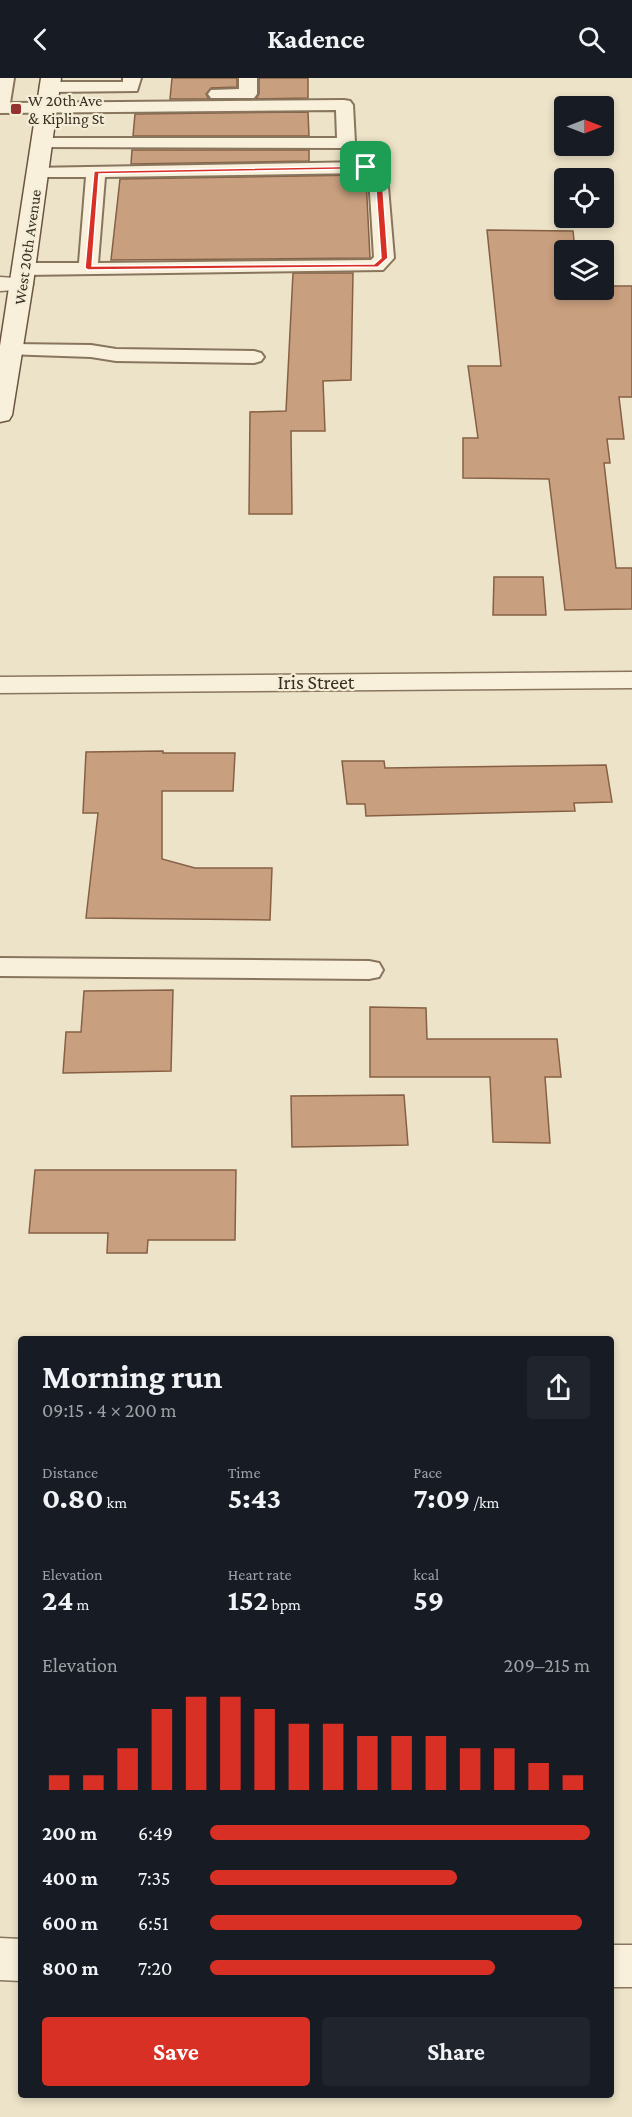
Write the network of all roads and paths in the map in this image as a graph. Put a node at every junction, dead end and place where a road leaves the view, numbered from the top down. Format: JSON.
{"nodes":[{"id":1,"x":5,"y":78,"type":"edge"},
{"id":2,"x":248,"y":78,"type":"edge"},
{"id":3,"x":50,"y":82,"type":"edge"},
{"id":4,"x":131,"y":82,"type":"edge"},
{"id":5,"x":0,"y":108,"type":"edge"},
{"id":6,"x":46,"y":108,"type":"junction"},
{"id":7,"x":42,"y":142,"type":"junction"},
{"id":8,"x":37,"y":172,"type":"junction"},
{"id":9,"x":96,"y":172,"type":"junction"},
{"id":10,"x":88,"y":268,"type":"junction"},
{"id":11,"x":15,"y":279,"type":"edge"},
{"id":12,"x":12,"y":350,"type":"junction"},
{"id":13,"x":255,"y":357,"type":"dead end"},
{"id":14,"x":0,"y":416,"type":"edge"},
{"id":15,"x":632,"y":680,"type":"edge"},
{"id":16,"x":0,"y":685,"type":"edge"},
{"id":17,"x":0,"y":967,"type":"edge"},
{"id":18,"x":369,"y":970,"type":"dead end"},
{"id":19,"x":0,"y":1959,"type":"edge"},
{"id":20,"x":18,"y":1960,"type":"edge"},
{"id":21,"x":614,"y":1966,"type":"edge"},
{"id":22,"x":632,"y":1966,"type":"edge"}],
"edges":[{"from":1,"to":5,"type":"lane"},
{"from":2,"to":4,"type":"lane"},
{"from":3,"to":4,"type":"lane"},
{"from":3,"to":6,"type":"street","name":"West 20th Avenue"},
{"from":5,"to":6,"type":"lane"},
{"from":6,"to":7,"type":"street","name":"West 20th Avenue"},
{"from":6,"to":7,"type":"lane"},
{"from":7,"to":8,"type":"street","name":"West 20th Avenue"},
{"from":8,"to":9,"type":"lane"},
{"from":8,"to":11,"type":"street","name":"West 20th Avenue"},
{"from":9,"to":10,"type":"lane"},
{"from":9,"to":10,"type":"lane"},
{"from":10,"to":11,"type":"lane"},
{"from":11,"to":12,"type":"street","name":"West 20th Avenue"},
{"from":12,"to":13,"type":"lane"},
{"from":12,"to":14,"type":"street","name":"West 20th Avenue"},
{"from":15,"to":16,"type":"street","name":"Iris Street"},
{"from":17,"to":18,"type":"lane"},
{"from":19,"to":20,"type":"street"},
{"from":21,"to":22,"type":"street"}]}
